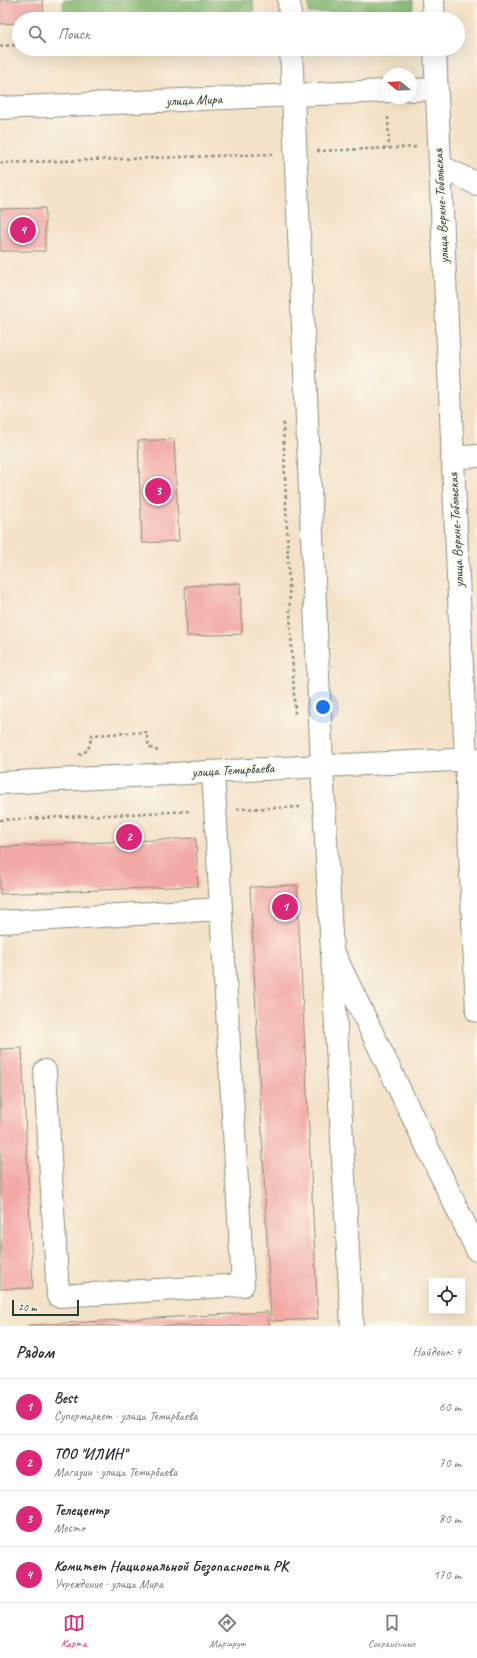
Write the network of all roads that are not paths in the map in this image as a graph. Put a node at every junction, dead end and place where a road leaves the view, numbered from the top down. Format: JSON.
{"nodes":[{"id":1,"x":289,"y":0,"type":"edge"},
{"id":2,"x":433,"y":0,"type":"edge"},
{"id":3,"x":290,"y":12,"type":"edge"},
{"id":4,"x":434,"y":12,"type":"edge"},
{"id":5,"x":291,"y":56,"type":"edge"},
{"id":6,"x":435,"y":56,"type":"edge"},
{"id":7,"x":436,"y":89,"type":"junction"},
{"id":8,"x":417,"y":90,"type":"edge"},
{"id":9,"x":381,"y":91,"type":"edge"},
{"id":10,"x":293,"y":95,"type":"junction"},
{"id":11,"x":0,"y":108,"type":"edge"},
{"id":12,"x":439,"y":156,"type":"junction"},
{"id":13,"x":477,"y":184,"type":"edge"},
{"id":14,"x":477,"y":456,"type":"edge"},
{"id":15,"x":452,"y":458,"type":"junction"},
{"id":16,"x":471,"y":759,"type":"edge"},
{"id":17,"x":322,"y":766,"type":"junction"},
{"id":18,"x":213,"y":772,"type":"junction"},
{"id":19,"x":0,"y":783,"type":"edge"},
{"id":20,"x":221,"y":909,"type":"junction"},
{"id":21,"x":0,"y":922,"type":"edge"},
{"id":22,"x":332,"y":950,"type":"junction"},
{"id":23,"x":477,"y":1011,"type":"edge"},
{"id":24,"x":45,"y":1071,"type":"dead end"},
{"id":25,"x":477,"y":1250,"type":"edge"},
{"id":26,"x":352,"y":1326,"type":"edge"}],
"edges":[{"from":1,"to":3,"type":"street"},
{"from":2,"to":4,"type":"street"},
{"from":5,"to":10,"type":"street"},
{"from":6,"to":7,"type":"street","name":"улица Верхне-Тобольская"},
{"from":7,"to":8,"type":"street"},
{"from":7,"to":12,"type":"street","name":"улица Верхне-Тобольская"},
{"from":9,"to":10,"type":"street","name":"улица Мира"},
{"from":10,"to":11,"type":"street","name":"улица Мира"},
{"from":10,"to":17,"type":"street"},
{"from":12,"to":13,"type":"street"},
{"from":12,"to":15,"type":"street","name":"улица Верхне-Тобольская"},
{"from":14,"to":15,"type":"street"},
{"from":15,"to":16,"type":"street","name":"улица Верхне-Тобольская"},
{"from":16,"to":17,"type":"street","name":"улица Темирбаева"},
{"from":16,"to":23,"type":"street","name":"улица Верхне-Тобольская"},
{"from":17,"to":18,"type":"street","name":"улица Темирбаева"},
{"from":17,"to":22,"type":"street"},
{"from":18,"to":19,"type":"street","name":"улица Темирбаева"},
{"from":18,"to":20,"type":"street"},
{"from":20,"to":21,"type":"street"},
{"from":20,"to":24,"type":"street"},
{"from":22,"to":25,"type":"street"},
{"from":22,"to":26,"type":"street"}]}
